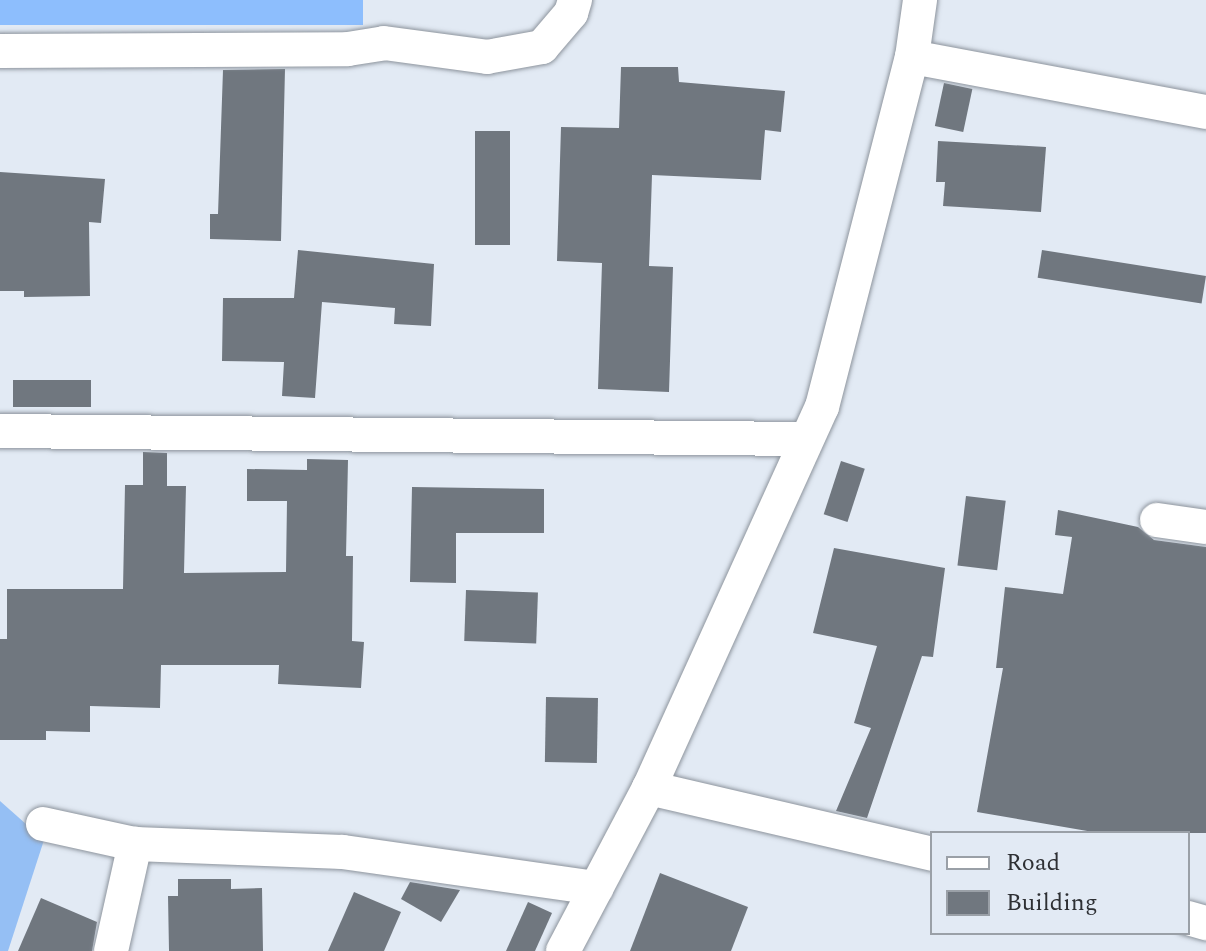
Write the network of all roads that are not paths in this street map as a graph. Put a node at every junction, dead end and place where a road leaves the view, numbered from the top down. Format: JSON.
{"nodes":[{"id":1,"x":575,"y":0,"type":"edge"},
{"id":2,"x":920,"y":0,"type":"edge"},
{"id":3,"x":0,"y":51,"type":"edge"},
{"id":4,"x":912,"y":57,"type":"junction"},
{"id":5,"x":1206,"y":112,"type":"edge"},
{"id":6,"x":0,"y":431,"type":"edge"},
{"id":7,"x":806,"y":439,"type":"junction"},
{"id":8,"x":1157,"y":520,"type":"dead end"},
{"id":9,"x":1206,"y":527,"type":"edge"},
{"id":10,"x":649,"y":788,"type":"junction"},
{"id":11,"x":43,"y":824,"type":"dead end"},
{"id":12,"x":135,"y":844,"type":"junction"},
{"id":13,"x":930,"y":854,"type":"edge"},
{"id":14,"x":596,"y":888,"type":"junction"},
{"id":15,"x":111,"y":951,"type":"edge"},
{"id":16,"x":563,"y":951,"type":"edge"}],
"edges":[{"from":1,"to":3,"type":"street"},
{"from":2,"to":4,"type":"street"},
{"from":4,"to":5,"type":"street"},
{"from":4,"to":7,"type":"street"},
{"from":6,"to":7,"type":"street"},
{"from":7,"to":10,"type":"street"},
{"from":8,"to":9,"type":"street"},
{"from":10,"to":13,"type":"street"},
{"from":10,"to":14,"type":"street"},
{"from":11,"to":12,"type":"street"},
{"from":12,"to":14,"type":"street"},
{"from":12,"to":15,"type":"street"},
{"from":14,"to":16,"type":"street"}]}
